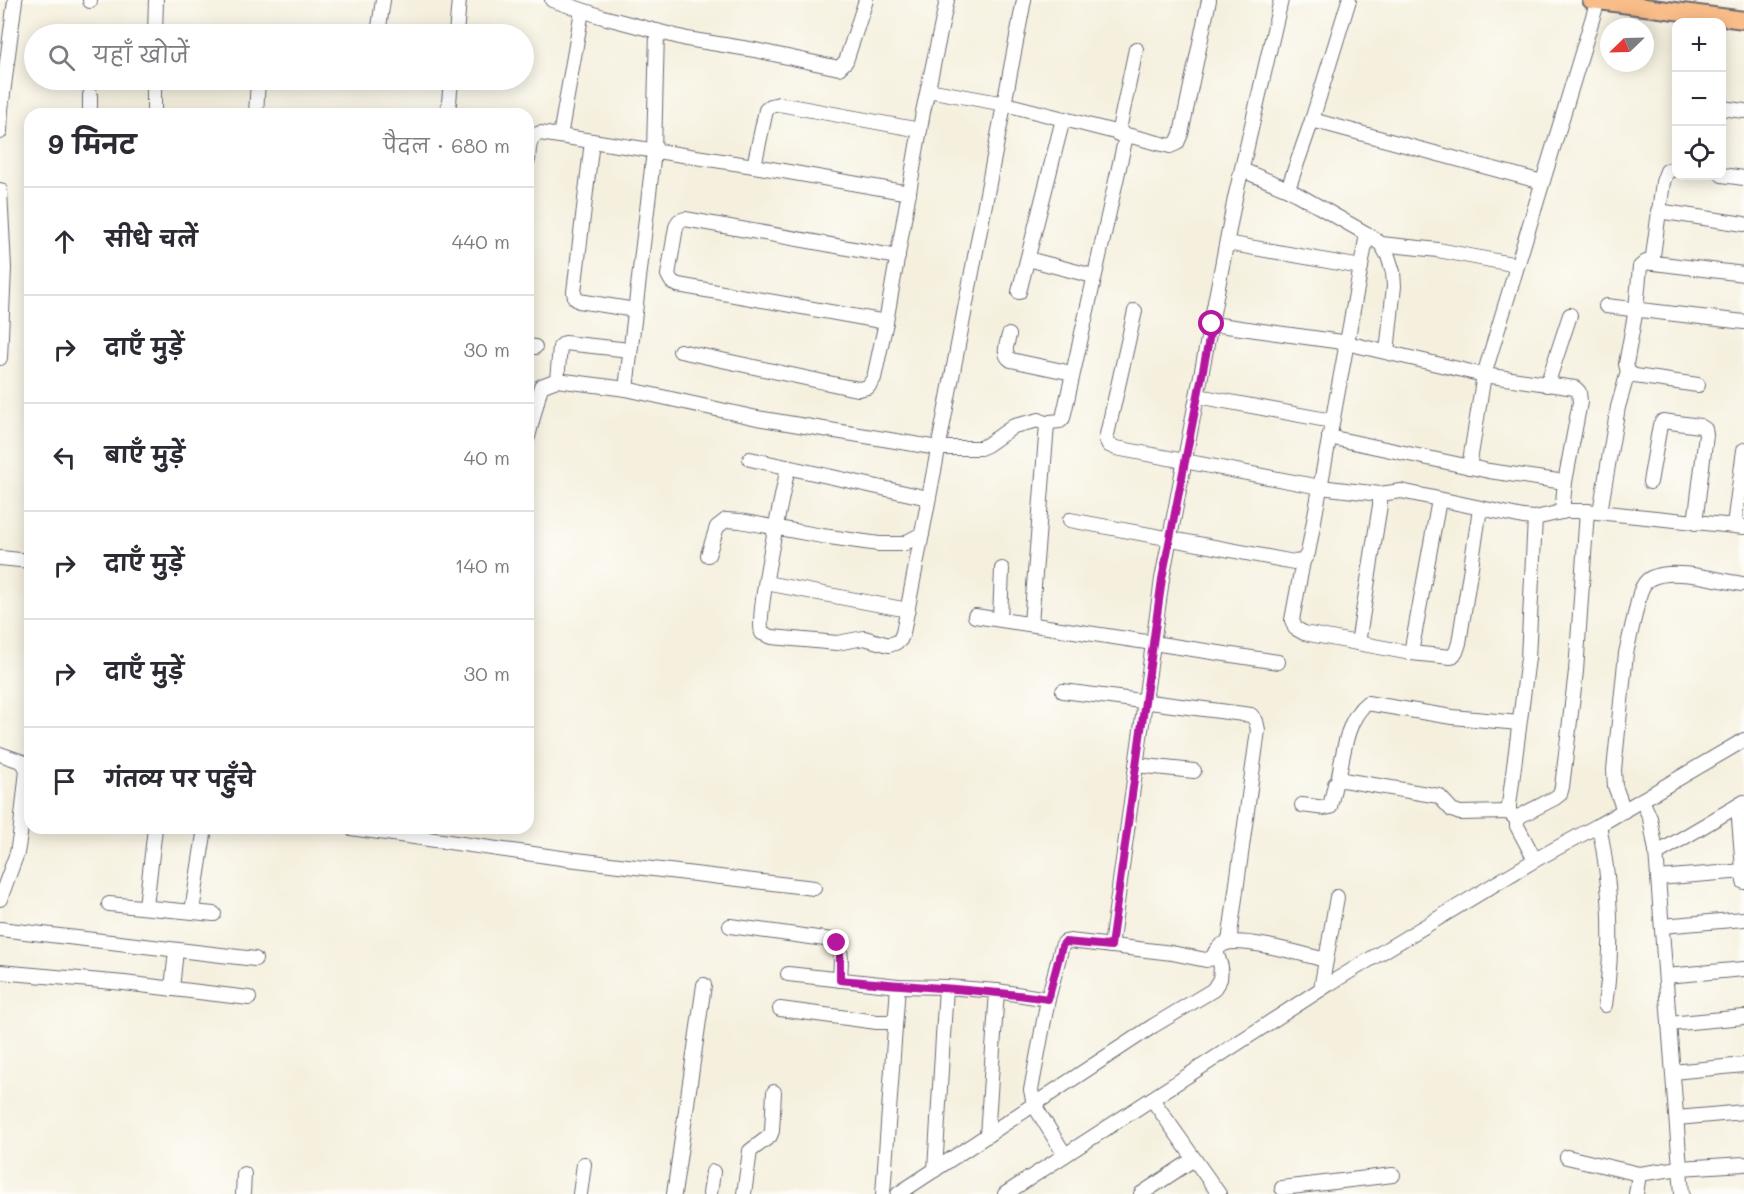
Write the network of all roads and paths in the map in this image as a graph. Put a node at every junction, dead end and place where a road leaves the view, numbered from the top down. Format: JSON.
{"nodes":[{"id":1,"x":156,"y":0,"type":"edge"},
{"id":2,"x":383,"y":0,"type":"edge"},
{"id":3,"x":459,"y":0,"type":"edge"},
{"id":4,"x":552,"y":0,"type":"edge"},
{"id":5,"x":866,"y":0,"type":"edge"},
{"id":6,"x":947,"y":0,"type":"edge"},
{"id":7,"x":1024,"y":0,"type":"edge"},
{"id":8,"x":1209,"y":0,"type":"edge"},
{"id":9,"x":1281,"y":0,"type":"edge"},
{"id":10,"x":1349,"y":0,"type":"edge"},
{"id":11,"x":1596,"y":0,"type":"edge"},
{"id":12,"x":1663,"y":0,"type":"edge"},
{"id":13,"x":9,"y":6,"type":"edge"},
{"id":14,"x":582,"y":11,"type":"junction"},
{"id":15,"x":1744,"y":11,"type":"edge"},
{"id":16,"x":1706,"y":15,"type":"edge"},
{"id":17,"x":1744,"y":20,"type":"edge"},
{"id":18,"x":155,"y":24,"type":"edge"},
{"id":19,"x":379,"y":24,"type":"edge"},
{"id":20,"x":457,"y":24,"type":"edge"},
{"id":21,"x":657,"y":31,"type":"junction"},
{"id":22,"x":1136,"y":49,"type":"dead end"},
{"id":23,"x":154,"y":90,"type":"edge"},
{"id":24,"x":257,"y":90,"type":"edge"},
{"id":25,"x":450,"y":90,"type":"edge"},
{"id":26,"x":928,"y":90,"type":"junction"},
{"id":27,"x":90,"y":95,"type":"dead end"},
{"id":28,"x":1005,"y":104,"type":"junction"},
{"id":29,"x":90,"y":108,"type":"edge"},
{"id":30,"x":154,"y":108,"type":"edge"},
{"id":31,"x":256,"y":108,"type":"edge"},
{"id":32,"x":449,"y":108,"type":"edge"},
{"id":33,"x":1726,"y":109,"type":"edge"},
{"id":34,"x":1744,"y":111,"type":"edge"},
{"id":35,"x":1064,"y":120,"type":"junction"},
{"id":36,"x":1312,"y":120,"type":"junction"},
{"id":37,"x":920,"y":130,"type":"junction"},
{"id":38,"x":0,"y":132,"type":"edge"},
{"id":39,"x":1122,"y":135,"type":"junction"},
{"id":40,"x":560,"y":136,"type":"junction"},
{"id":41,"x":534,"y":138,"type":"edge"},
{"id":42,"x":592,"y":141,"type":"junction"},
{"id":43,"x":654,"y":151,"type":"junction"},
{"id":44,"x":754,"y":166,"type":"junction"},
{"id":45,"x":1242,"y":170,"type":"junction"},
{"id":46,"x":1672,"y":170,"type":"edge"},
{"id":47,"x":1726,"y":176,"type":"edge"},
{"id":48,"x":1744,"y":178,"type":"edge"},
{"id":49,"x":1542,"y":182,"type":"junction"},
{"id":50,"x":1288,"y":189,"type":"junction"},
{"id":51,"x":0,"y":190,"type":"edge"},
{"id":52,"x":909,"y":193,"type":"junction"},
{"id":53,"x":1658,"y":211,"type":"junction"},
{"id":54,"x":1744,"y":224,"type":"edge"},
{"id":55,"x":1367,"y":234,"type":"junction"},
{"id":56,"x":1227,"y":243,"type":"junction"},
{"id":57,"x":1381,"y":244,"type":"junction"},
{"id":58,"x":898,"y":257,"type":"junction"},
{"id":59,"x":1028,"y":259,"type":"junction"},
{"id":60,"x":1652,"y":263,"type":"junction"},
{"id":61,"x":1517,"y":265,"type":"junction"},
{"id":62,"x":1361,"y":267,"type":"junction"},
{"id":63,"x":1744,"y":274,"type":"edge"},
{"id":64,"x":1093,"y":276,"type":"junction"},
{"id":65,"x":1019,"y":292,"type":"dead end"},
{"id":66,"x":1606,"y":306,"type":"dead end"},
{"id":67,"x":1636,"y":309,"type":"junction"},
{"id":68,"x":635,"y":310,"type":"junction"},
{"id":69,"x":1135,"y":310,"type":"dead end"},
{"id":70,"x":1570,"y":315,"type":"dead end"},
{"id":71,"x":886,"y":322,"type":"junction"},
{"id":72,"x":1744,"y":322,"type":"edge"},
{"id":73,"x":1212,"y":324,"type":"junction"},
{"id":74,"x":1009,"y":335,"type":"dead end"},
{"id":75,"x":1346,"y":343,"type":"junction"},
{"id":76,"x":630,"y":350,"type":"junction"},
{"id":77,"x":680,"y":351,"type":"dead end"},
{"id":78,"x":1387,"y":352,"type":"junction"},
{"id":79,"x":0,"y":358,"type":"edge"},
{"id":80,"x":1628,"y":372,"type":"junction"},
{"id":81,"x":1072,"y":373,"type":"junction"},
{"id":82,"x":1484,"y":375,"type":"junction"},
{"id":83,"x":556,"y":380,"type":"junction"},
{"id":84,"x":1546,"y":385,"type":"junction"},
{"id":85,"x":1698,"y":385,"type":"dead end"},
{"id":86,"x":626,"y":389,"type":"junction"},
{"id":87,"x":1198,"y":396,"type":"junction"},
{"id":88,"x":534,"y":413,"type":"edge"},
{"id":89,"x":1332,"y":421,"type":"junction"},
{"id":90,"x":1047,"y":425,"type":"junction"},
{"id":91,"x":1329,"y":437,"type":"junction"},
{"id":92,"x":938,"y":448,"type":"junction"},
{"id":93,"x":1744,"y":450,"type":"edge"},
{"id":94,"x":750,"y":459,"type":"dead end"},
{"id":95,"x":1185,"y":461,"type":"junction"},
{"id":96,"x":788,"y":467,"type":"junction"},
{"id":97,"x":1469,"y":467,"type":"junction"},
{"id":98,"x":1565,"y":482,"type":"junction"},
{"id":99,"x":1650,"y":482,"type":"dead end"},
{"id":100,"x":1320,"y":487,"type":"junction"},
{"id":101,"x":1380,"y":494,"type":"junction"},
{"id":102,"x":928,"y":498,"type":"junction"},
{"id":103,"x":1439,"y":500,"type":"junction"},
{"id":104,"x":1480,"y":509,"type":"junction"},
{"id":105,"x":1563,"y":512,"type":"junction"},
{"id":106,"x":1594,"y":512,"type":"junction"},
{"id":107,"x":1535,"y":518,"type":"junction"},
{"id":108,"x":1070,"y":520,"type":"dead end"},
{"id":109,"x":1695,"y":523,"type":"junction"},
{"id":110,"x":1739,"y":526,"type":"edge"},
{"id":111,"x":777,"y":527,"type":"junction"},
{"id":112,"x":922,"y":534,"type":"junction"},
{"id":113,"x":1170,"y":539,"type":"junction"},
{"id":114,"x":708,"y":555,"type":"dead end"},
{"id":115,"x":0,"y":558,"type":"edge"},
{"id":116,"x":24,"y":560,"type":"edge"},
{"id":117,"x":1303,"y":561,"type":"junction"},
{"id":118,"x":1002,"y":569,"type":"dead end"},
{"id":119,"x":766,"y":584,"type":"junction"},
{"id":120,"x":1742,"y":584,"type":"dead end"},
{"id":121,"x":908,"y":610,"type":"junction"},
{"id":122,"x":975,"y":616,"type":"dead end"},
{"id":123,"x":1000,"y":619,"type":"junction"},
{"id":124,"x":1031,"y":623,"type":"junction"},
{"id":125,"x":1153,"y":642,"type":"junction"},
{"id":126,"x":1358,"y":643,"type":"junction"},
{"id":127,"x":1411,"y":653,"type":"junction"},
{"id":128,"x":1278,"y":662,"type":"dead end"},
{"id":129,"x":1063,"y":691,"type":"dead end"},
{"id":130,"x":1145,"y":702,"type":"junction"},
{"id":131,"x":1519,"y":723,"type":"junction"},
{"id":132,"x":1744,"y":740,"type":"edge"},
{"id":133,"x":0,"y":754,"type":"edge"},
{"id":134,"x":24,"y":762,"type":"edge"},
{"id":135,"x":1136,"y":765,"type":"junction"},
{"id":136,"x":1194,"y":771,"type":"dead end"},
{"id":137,"x":1338,"y":781,"type":"junction"},
{"id":138,"x":1642,"y":800,"type":"junction"},
{"id":139,"x":1302,"y":804,"type":"dead end"},
{"id":140,"x":1741,"y":804,"type":"edge"},
{"id":141,"x":24,"y":808,"type":"edge"},
{"id":142,"x":1624,"y":811,"type":"junction"},
{"id":143,"x":1513,"y":816,"type":"junction"},
{"id":144,"x":1599,"y":825,"type":"junction"},
{"id":145,"x":154,"y":834,"type":"edge"},
{"id":146,"x":204,"y":834,"type":"edge"},
{"id":147,"x":434,"y":834,"type":"edge"},
{"id":148,"x":1656,"y":854,"type":"junction"},
{"id":149,"x":1535,"y":860,"type":"junction"},
{"id":150,"x":5,"y":868,"type":"edge"},
{"id":151,"x":1744,"y":875,"type":"edge"},
{"id":152,"x":1658,"y":878,"type":"junction"},
{"id":153,"x":814,"y":888,"type":"dead end"},
{"id":154,"x":1337,"y":897,"type":"dead end"},
{"id":155,"x":0,"y":899,"type":"edge"},
{"id":156,"x":109,"y":903,"type":"dead end"},
{"id":157,"x":146,"y":906,"type":"junction"},
{"id":158,"x":192,"y":911,"type":"junction"},
{"id":159,"x":214,"y":914,"type":"dead end"},
{"id":160,"x":1744,"y":919,"type":"edge"},
{"id":161,"x":730,"y":926,"type":"dead end"},
{"id":162,"x":1662,"y":926,"type":"junction"},
{"id":163,"x":0,"y":929,"type":"edge"},
{"id":164,"x":1229,"y":942,"type":"junction"},
{"id":165,"x":1111,"y":946,"type":"junction"},
{"id":166,"x":176,"y":950,"type":"junction"},
{"id":167,"x":1216,"y":951,"type":"junction"},
{"id":168,"x":255,"y":959,"type":"dead end"},
{"id":169,"x":1326,"y":960,"type":"junction"},
{"id":170,"x":1744,"y":969,"type":"edge"},
{"id":171,"x":0,"y":972,"type":"edge"},
{"id":172,"x":788,"y":974,"type":"dead end"},
{"id":173,"x":1666,"y":976,"type":"junction"},
{"id":174,"x":840,"y":980,"type":"junction"},
{"id":175,"x":704,"y":985,"type":"dead end"},
{"id":176,"x":898,"y":986,"type":"junction"},
{"id":177,"x":946,"y":987,"type":"junction"},
{"id":178,"x":172,"y":989,"type":"junction"},
{"id":179,"x":1321,"y":989,"type":"junction"},
{"id":180,"x":997,"y":991,"type":"junction"},
{"id":181,"x":249,"y":998,"type":"dead end"},
{"id":182,"x":1048,"y":999,"type":"junction"},
{"id":183,"x":1605,"y":1005,"type":"dead end"},
{"id":184,"x":780,"y":1009,"type":"dead end"},
{"id":185,"x":1744,"y":1017,"type":"edge"},
{"id":186,"x":895,"y":1022,"type":"junction"},
{"id":187,"x":1669,"y":1024,"type":"junction"},
{"id":188,"x":1744,"y":1065,"type":"edge"},
{"id":189,"x":1673,"y":1072,"type":"junction"},
{"id":190,"x":774,"y":1092,"type":"dead end"},
{"id":191,"x":1152,"y":1099,"type":"junction"},
{"id":192,"x":1034,"y":1105,"type":"junction"},
{"id":193,"x":1744,"y":1112,"type":"edge"},
{"id":194,"x":1677,"y":1118,"type":"junction"},
{"id":195,"x":987,"y":1136,"type":"junction"},
{"id":196,"x":1065,"y":1155,"type":"junction"},
{"id":197,"x":1566,"y":1157,"type":"dead end"},
{"id":198,"x":1194,"y":1158,"type":"junction"},
{"id":199,"x":584,"y":1164,"type":"dead end"},
{"id":200,"x":1744,"y":1164,"type":"edge"},
{"id":201,"x":1680,"y":1168,"type":"junction"},
{"id":202,"x":935,"y":1170,"type":"junction"},
{"id":203,"x":713,"y":1172,"type":"dead end"},
{"id":204,"x":244,"y":1174,"type":"dead end"},
{"id":205,"x":1639,"y":1174,"type":"junction"},
{"id":206,"x":1393,"y":1175,"type":"dead end"},
{"id":207,"x":1282,"y":1188,"type":"dead end"},
{"id":208,"x":1330,"y":1188,"type":"edge"},
{"id":209,"x":243,"y":1194,"type":"edge"},
{"id":210,"x":580,"y":1194,"type":"edge"},
{"id":211,"x":674,"y":1194,"type":"edge"},
{"id":212,"x":710,"y":1194,"type":"edge"},
{"id":213,"x":744,"y":1194,"type":"edge"},
{"id":214,"x":883,"y":1194,"type":"edge"},
{"id":215,"x":898,"y":1194,"type":"edge"},
{"id":216,"x":1005,"y":1194,"type":"edge"},
{"id":217,"x":1141,"y":1194,"type":"edge"},
{"id":218,"x":1219,"y":1194,"type":"edge"},
{"id":219,"x":1636,"y":1194,"type":"edge"},
{"id":220,"x":1682,"y":1194,"type":"edge"}],
"edges":[{"from":1,"to":18,"type":"street"},
{"from":2,"to":19,"type":"street"},
{"from":3,"to":20,"type":"street"},
{"from":4,"to":14,"type":"street"},
{"from":5,"to":21,"type":"street"},
{"from":6,"to":26,"type":"street"},
{"from":7,"to":28,"type":"street"},
{"from":8,"to":39,"type":"street"},
{"from":9,"to":45,"type":"street"},
{"from":10,"to":36,"type":"street"},
{"from":11,"to":16,"type":"main road"},
{"from":11,"to":49,"type":"street"},
{"from":12,"to":16,"type":"main road"},
{"from":13,"to":38,"type":"street"},
{"from":14,"to":21,"type":"street"},
{"from":14,"to":40,"type":"street"},
{"from":15,"to":16,"type":"main road"},
{"from":16,"to":17,"type":"main road"},
{"from":21,"to":43,"type":"street"},
{"from":22,"to":39,"type":"street"},
{"from":23,"to":30,"type":"street"},
{"from":24,"to":31,"type":"street"},
{"from":25,"to":32,"type":"street"},
{"from":26,"to":28,"type":"street"},
{"from":26,"to":37,"type":"street"},
{"from":27,"to":29,"type":"street"},
{"from":28,"to":35,"type":"street"},
{"from":28,"to":92,"type":"street"},
{"from":33,"to":34,"type":"street"},
{"from":35,"to":39,"type":"street"},
{"from":35,"to":59,"type":"street"},
{"from":36,"to":49,"type":"street"},
{"from":36,"to":50,"type":"street"},
{"from":37,"to":44,"type":"street"},
{"from":37,"to":52,"type":"street"},
{"from":39,"to":64,"type":"street"},
{"from":40,"to":41,"type":"street"},
{"from":40,"to":42,"type":"street"},
{"from":42,"to":43,"type":"street"},
{"from":42,"to":68,"type":"street"},
{"from":43,"to":44,"type":"street"},
{"from":43,"to":68,"type":"street"},
{"from":44,"to":52,"type":"street"},
{"from":45,"to":50,"type":"street"},
{"from":45,"to":56,"type":"street"},
{"from":46,"to":53,"type":"street"},
{"from":47,"to":48,"type":"street"},
{"from":49,"to":61,"type":"street"},
{"from":50,"to":55,"type":"street"},
{"from":51,"to":79,"type":"street"},
{"from":52,"to":58,"type":"street"},
{"from":53,"to":54,"type":"street"},
{"from":53,"to":60,"type":"street"},
{"from":55,"to":57,"type":"street"},
{"from":55,"to":62,"type":"street"},
{"from":56,"to":62,"type":"street"},
{"from":56,"to":73,"type":"street"},
{"from":57,"to":61,"type":"street"},
{"from":57,"to":78,"type":"street"},
{"from":58,"to":71,"type":"street"},
{"from":58,"to":71,"type":"street"},
{"from":59,"to":64,"type":"street"},
{"from":59,"to":65,"type":"street"},
{"from":60,"to":63,"type":"street"},
{"from":60,"to":67,"type":"street"},
{"from":61,"to":82,"type":"street"},
{"from":62,"to":75,"type":"street"},
{"from":64,"to":81,"type":"street"},
{"from":66,"to":67,"type":"street"},
{"from":67,"to":72,"type":"street"},
{"from":67,"to":80,"type":"street"},
{"from":68,"to":76,"type":"street"},
{"from":69,"to":95,"type":"street"},
{"from":70,"to":84,"type":"street"},
{"from":71,"to":77,"type":"street"},
{"from":73,"to":75,"type":"street"},
{"from":73,"to":87,"type":"street"},
{"from":74,"to":81,"type":"street"},
{"from":75,"to":78,"type":"street"},
{"from":75,"to":89,"type":"street"},
{"from":76,"to":83,"type":"street"},
{"from":76,"to":86,"type":"street"},
{"from":78,"to":82,"type":"street"},
{"from":80,"to":85,"type":"street"},
{"from":80,"to":106,"type":"street"},
{"from":81,"to":90,"type":"street"},
{"from":82,"to":84,"type":"street"},
{"from":82,"to":97,"type":"street"},
{"from":83,"to":86,"type":"street"},
{"from":83,"to":88,"type":"street"},
{"from":84,"to":98,"type":"street"},
{"from":86,"to":92,"type":"street"},
{"from":87,"to":89,"type":"street"},
{"from":87,"to":95,"type":"street"},
{"from":89,"to":91,"type":"street"},
{"from":90,"to":92,"type":"street"},
{"from":90,"to":124,"type":"street"},
{"from":91,"to":97,"type":"street"},
{"from":91,"to":100,"type":"street"},
{"from":92,"to":102,"type":"street"},
{"from":93,"to":110,"type":"street"},
{"from":94,"to":96,"type":"street"},
{"from":95,"to":100,"type":"street"},
{"from":95,"to":113,"type":"street"},
{"from":96,"to":102,"type":"street"},
{"from":96,"to":111,"type":"street"},
{"from":97,"to":98,"type":"street"},
{"from":98,"to":105,"type":"street"},
{"from":99,"to":109,"type":"street"},
{"from":100,"to":101,"type":"street"},
{"from":100,"to":117,"type":"street"},
{"from":101,"to":103,"type":"street"},
{"from":101,"to":126,"type":"street"},
{"from":102,"to":112,"type":"street"},
{"from":103,"to":104,"type":"street"},
{"from":103,"to":127,"type":"street"},
{"from":104,"to":107,"type":"street"},
{"from":104,"to":127,"type":"street"},
{"from":105,"to":106,"type":"street"},
{"from":105,"to":107,"type":"street"},
{"from":106,"to":109,"type":"street"},
{"from":106,"to":143,"type":"street"},
{"from":107,"to":131,"type":"street"},
{"from":108,"to":113,"type":"street"},
{"from":109,"to":110,"type":"street"},
{"from":111,"to":112,"type":"street"},
{"from":111,"to":114,"type":"street"},
{"from":111,"to":119,"type":"street"},
{"from":112,"to":121,"type":"street"},
{"from":113,"to":117,"type":"street"},
{"from":113,"to":125,"type":"street"},
{"from":115,"to":116,"type":"street"},
{"from":117,"to":126,"type":"street"},
{"from":118,"to":123,"type":"street"},
{"from":119,"to":121,"type":"street"},
{"from":119,"to":121,"type":"street"},
{"from":120,"to":142,"type":"street"},
{"from":122,"to":123,"type":"street"},
{"from":123,"to":124,"type":"street"},
{"from":124,"to":125,"type":"street"},
{"from":125,"to":128,"type":"street"},
{"from":125,"to":130,"type":"street"},
{"from":126,"to":127,"type":"street"},
{"from":129,"to":130,"type":"street"},
{"from":130,"to":135,"type":"street"},
{"from":130,"to":164,"type":"street"},
{"from":131,"to":137,"type":"street"},
{"from":131,"to":143,"type":"street"},
{"from":132,"to":138,"type":"street"},
{"from":133,"to":134,"type":"street"},
{"from":135,"to":136,"type":"street"},
{"from":135,"to":165,"type":"street"},
{"from":137,"to":139,"type":"street"},
{"from":137,"to":143,"type":"street"},
{"from":138,"to":142,"type":"street"},
{"from":138,"to":148,"type":"street"},
{"from":140,"to":148,"type":"street"},
{"from":140,"to":151,"type":"street"},
{"from":141,"to":150,"type":"street"},
{"from":142,"to":144,"type":"street"},
{"from":143,"to":149,"type":"street"},
{"from":144,"to":149,"type":"street"},
{"from":144,"to":183,"type":"street"},
{"from":145,"to":157,"type":"street"},
{"from":146,"to":158,"type":"street"},
{"from":147,"to":153,"type":"street"},
{"from":148,"to":152,"type":"street"},
{"from":149,"to":179,"type":"street"},
{"from":150,"to":155,"type":"street"},
{"from":151,"to":152,"type":"street"},
{"from":152,"to":162,"type":"street"},
{"from":154,"to":169,"type":"street"},
{"from":156,"to":157,"type":"street"},
{"from":157,"to":158,"type":"street"},
{"from":158,"to":159,"type":"street"},
{"from":160,"to":162,"type":"street"},
{"from":161,"to":174,"type":"street"},
{"from":162,"to":173,"type":"street"},
{"from":163,"to":166,"type":"street"},
{"from":164,"to":167,"type":"street"},
{"from":164,"to":169,"type":"street"},
{"from":165,"to":167,"type":"street"},
{"from":165,"to":182,"type":"street"},
{"from":166,"to":168,"type":"street"},
{"from":166,"to":178,"type":"street"},
{"from":167,"to":192,"type":"street"},
{"from":169,"to":179,"type":"street"},
{"from":170,"to":173,"type":"street"},
{"from":171,"to":178,"type":"street"},
{"from":172,"to":174,"type":"street"},
{"from":173,"to":187,"type":"street"},
{"from":174,"to":176,"type":"street"},
{"from":175,"to":211,"type":"street"},
{"from":176,"to":177,"type":"street"},
{"from":176,"to":186,"type":"street"},
{"from":177,"to":180,"type":"street"},
{"from":177,"to":202,"type":"street"},
{"from":178,"to":181,"type":"street"},
{"from":179,"to":191,"type":"street"},
{"from":180,"to":182,"type":"street"},
{"from":180,"to":195,"type":"street"},
{"from":182,"to":192,"type":"street"},
{"from":184,"to":186,"type":"street"},
{"from":185,"to":187,"type":"street"},
{"from":186,"to":214,"type":"street"},
{"from":187,"to":189,"type":"street"},
{"from":188,"to":189,"type":"street"},
{"from":189,"to":194,"type":"street"},
{"from":190,"to":213,"type":"street"},
{"from":191,"to":196,"type":"street"},
{"from":191,"to":198,"type":"street"},
{"from":192,"to":195,"type":"street"},
{"from":192,"to":196,"type":"street"},
{"from":193,"to":194,"type":"street"},
{"from":194,"to":201,"type":"street"},
{"from":195,"to":202,"type":"street"},
{"from":196,"to":216,"type":"street"},
{"from":197,"to":205,"type":"street"},
{"from":198,"to":217,"type":"street"},
{"from":198,"to":218,"type":"street"},
{"from":199,"to":210,"type":"street"},
{"from":200,"to":201,"type":"street"},
{"from":201,"to":205,"type":"street"},
{"from":201,"to":220,"type":"street"},
{"from":202,"to":215,"type":"street"},
{"from":203,"to":212,"type":"street"},
{"from":204,"to":209,"type":"street"},
{"from":205,"to":219,"type":"street"},
{"from":206,"to":208,"type":"street"},
{"from":207,"to":208,"type":"street"}]}
